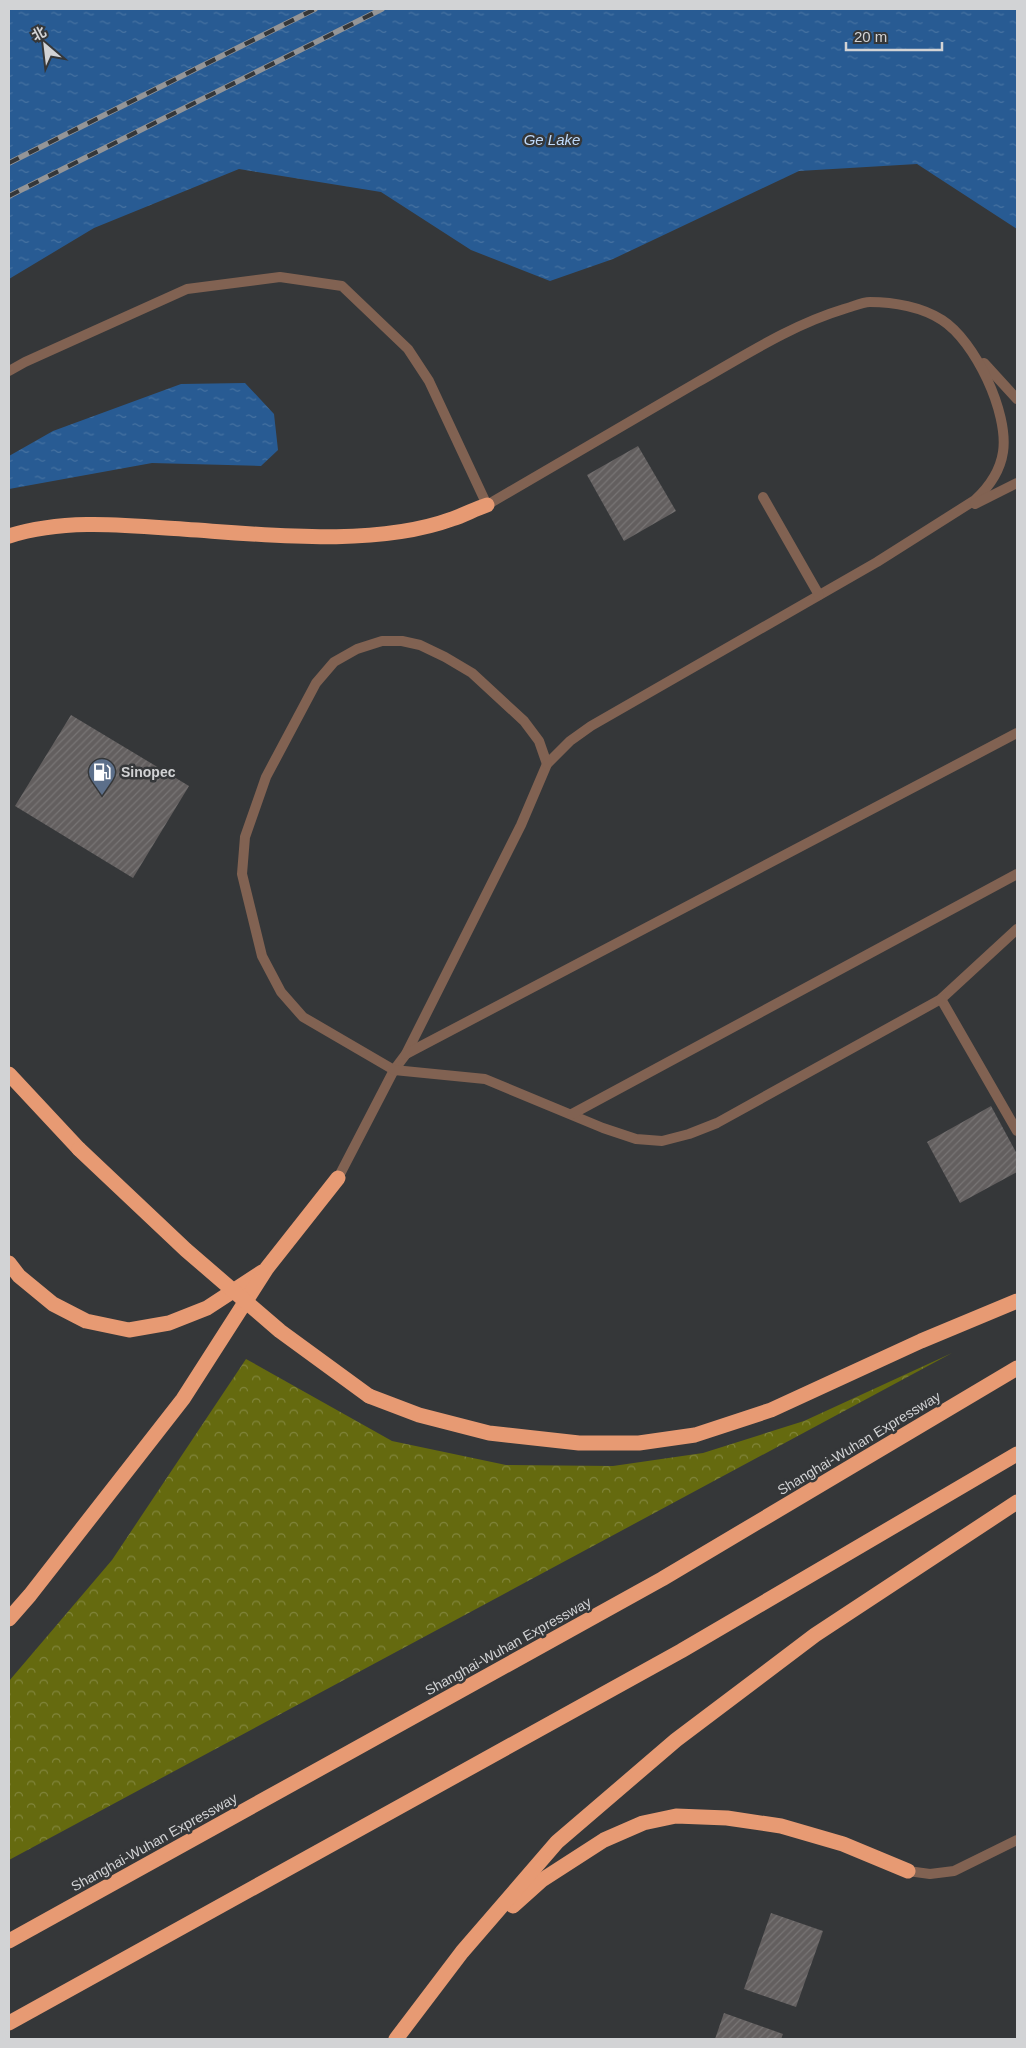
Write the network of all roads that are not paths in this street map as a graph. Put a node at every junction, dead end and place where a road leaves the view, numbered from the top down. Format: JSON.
{"nodes":[{"id":1,"x":973,"y":351,"type":"junction"},
{"id":2,"x":9,"y":371,"type":"edge"},
{"id":3,"x":1017,"y":399,"type":"edge"},
{"id":4,"x":1017,"y":483,"type":"edge"},
{"id":5,"x":763,"y":497,"type":"dead end"},
{"id":6,"x":487,"y":504,"type":"junction"},
{"id":7,"x":954,"y":514,"type":"junction"},
{"id":8,"x":9,"y":536,"type":"edge"},
{"id":9,"x":819,"y":595,"type":"junction"},
{"id":10,"x":1017,"y":733,"type":"edge"},
{"id":11,"x":547,"y":764,"type":"junction"},
{"id":12,"x":1017,"y":874,"type":"edge"},
{"id":13,"x":1017,"y":928,"type":"edge"},
{"id":14,"x":942,"y":999,"type":"junction"},
{"id":15,"x":406,"y":1054,"type":"junction"},
{"id":16,"x":394,"y":1070,"type":"junction"},
{"id":17,"x":11,"y":1075,"type":"edge"},
{"id":18,"x":572,"y":1114,"type":"junction"},
{"id":19,"x":1017,"y":1131,"type":"edge"},
{"id":20,"x":338,"y":1178,"type":"joint"},
{"id":21,"x":9,"y":1263,"type":"edge"},
{"id":22,"x":268,"y":1268,"type":"junction"},
{"id":23,"x":1017,"y":1301,"type":"edge"},
{"id":24,"x":1017,"y":1368,"type":"edge"},
{"id":25,"x":1017,"y":1454,"type":"edge"},
{"id":26,"x":1017,"y":1502,"type":"edge"},
{"id":27,"x":9,"y":1619,"type":"edge"},
{"id":28,"x":1017,"y":1840,"type":"edge"},
{"id":29,"x":908,"y":1871,"type":"joint"},
{"id":30,"x":9,"y":1941,"type":"edge"},
{"id":31,"x":462,"y":1952,"type":"junction"},
{"id":32,"x":9,"y":2023,"type":"edge"},
{"id":33,"x":396,"y":2039,"type":"edge"}],
"edges":[{"from":1,"to":3,"type":"lane"},
{"from":1,"to":6,"type":"lane"},
{"from":1,"to":7,"type":"lane"},
{"from":2,"to":6,"type":"lane"},
{"from":4,"to":7,"type":"lane"},
{"from":5,"to":9,"type":"lane"},
{"from":6,"to":8,"type":"highway"},
{"from":7,"to":9,"type":"lane"},
{"from":9,"to":11,"type":"lane"},
{"from":10,"to":15,"type":"lane"},
{"from":11,"to":15,"type":"lane"},
{"from":11,"to":16,"type":"lane"},
{"from":12,"to":18,"type":"lane"},
{"from":13,"to":14,"type":"lane"},
{"from":14,"to":18,"type":"lane"},
{"from":14,"to":19,"type":"lane"},
{"from":15,"to":16,"type":"lane"},
{"from":16,"to":18,"type":"lane"},
{"from":16,"to":20,"type":"lane"},
{"from":17,"to":23,"type":"highway","bridge":true},
{"from":20,"to":22,"type":"highway"},
{"from":21,"to":22,"type":"highway"},
{"from":22,"to":27,"type":"highway"},
{"from":24,"to":30,"type":"highway","name":"Shanghai-Wuhan Expressway"},
{"from":25,"to":32,"type":"highway"},
{"from":26,"to":31,"type":"highway"},
{"from":28,"to":29,"type":"lane"},
{"from":29,"to":31,"type":"highway"},
{"from":31,"to":33,"type":"highway"}]}
